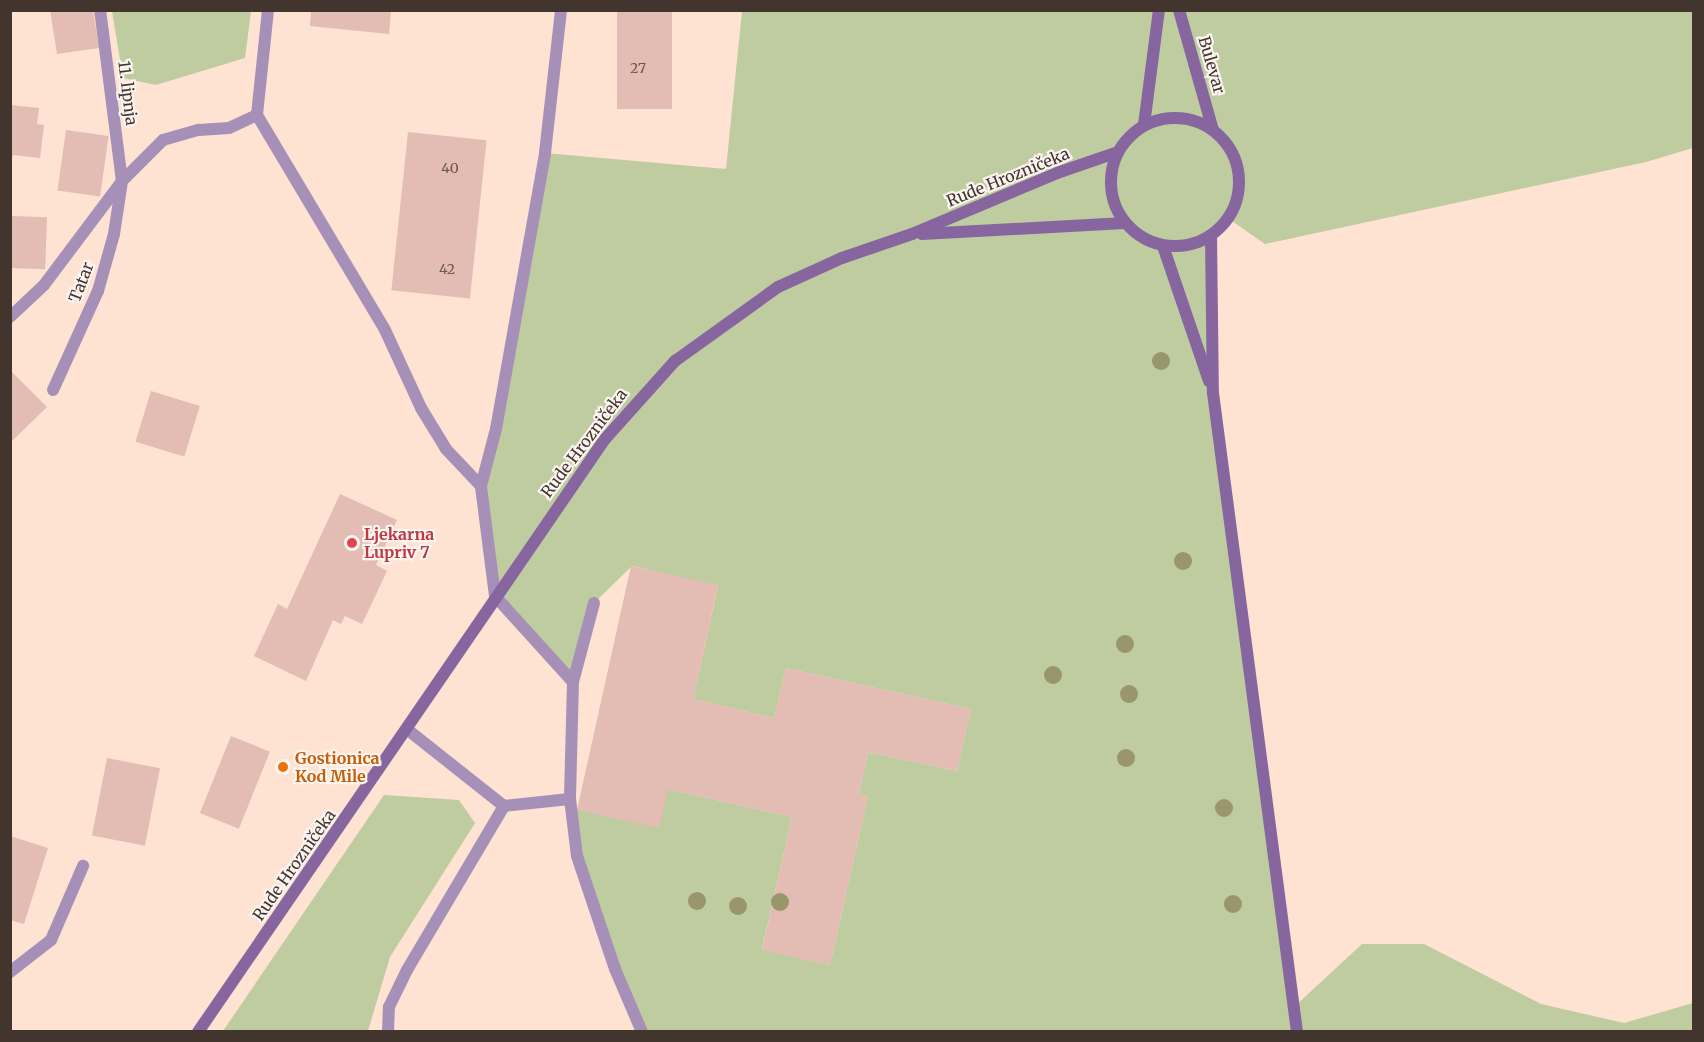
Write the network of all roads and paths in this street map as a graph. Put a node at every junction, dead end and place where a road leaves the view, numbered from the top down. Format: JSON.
{"nodes":[{"id":1,"x":100,"y":10,"type":"edge"},
{"id":2,"x":268,"y":10,"type":"edge"},
{"id":3,"x":561,"y":10,"type":"edge"},
{"id":4,"x":1159,"y":10,"type":"edge"},
{"id":5,"x":1179,"y":10,"type":"edge"},
{"id":6,"x":257,"y":115,"type":"junction"},
{"id":7,"x":1144,"y":125,"type":"junction"},
{"id":8,"x":1213,"y":130,"type":"junction"},
{"id":9,"x":1118,"y":152,"type":"junction"},
{"id":10,"x":122,"y":181,"type":"junction"},
{"id":11,"x":1125,"y":223,"type":"junction"},
{"id":12,"x":912,"y":234,"type":"junction"},
{"id":13,"x":1211,"y":236,"type":"junction"},
{"id":14,"x":1163,"y":246,"type":"junction"},
{"id":15,"x":10,"y":317,"type":"edge"},
{"id":16,"x":53,"y":390,"type":"dead end"},
{"id":17,"x":1213,"y":393,"type":"junction"},
{"id":18,"x":481,"y":486,"type":"junction"},
{"id":19,"x":495,"y":596,"type":"junction"},
{"id":20,"x":594,"y":603,"type":"dead end"},
{"id":21,"x":573,"y":682,"type":"junction"},
{"id":22,"x":408,"y":730,"type":"junction"},
{"id":23,"x":570,"y":799,"type":"junction"},
{"id":24,"x":504,"y":806,"type":"junction"},
{"id":25,"x":83,"y":866,"type":"dead end"},
{"id":26,"x":10,"y":972,"type":"edge"},
{"id":27,"x":198,"y":1032,"type":"edge"},
{"id":28,"x":388,"y":1032,"type":"edge"},
{"id":29,"x":642,"y":1032,"type":"edge"},
{"id":30,"x":1297,"y":1032,"type":"edge"}],
"edges":[{"from":1,"to":10,"type":"street","name":"11. lipnja"},
{"from":2,"to":6,"type":"street"},
{"from":3,"to":18,"type":"street"},
{"from":4,"to":7,"type":"main road"},
{"from":5,"to":8,"type":"main road","name":"Bulevar"},
{"from":6,"to":10,"type":"street","name":"Tatar"},
{"from":6,"to":18,"type":"street"},
{"from":7,"to":8,"type":"main road"},
{"from":7,"to":9,"type":"main road"},
{"from":8,"to":13,"type":"main road"},
{"from":9,"to":11,"type":"main road"},
{"from":9,"to":12,"type":"main road","name":"Rude Hrozničeka"},
{"from":10,"to":15,"type":"street","name":"Tatar"},
{"from":10,"to":16,"type":"street","name":"Tatar"},
{"from":11,"to":12,"type":"main road","name":"Rude Hrozničeka"},
{"from":11,"to":14,"type":"main road"},
{"from":12,"to":19,"type":"main road","name":"Rude Hrozničeka"},
{"from":13,"to":14,"type":"main road"},
{"from":13,"to":17,"type":"main road"},
{"from":14,"to":17,"type":"main road"},
{"from":17,"to":30,"type":"main road"},
{"from":18,"to":19,"type":"street"},
{"from":19,"to":21,"type":"street"},
{"from":19,"to":22,"type":"main road","name":"Rude Hrozničeka"},
{"from":20,"to":21,"type":"street"},
{"from":21,"to":23,"type":"street"},
{"from":22,"to":24,"type":"street"},
{"from":22,"to":27,"type":"main road","name":"Rude Hrozničeka"},
{"from":23,"to":24,"type":"street"},
{"from":23,"to":29,"type":"street"},
{"from":24,"to":28,"type":"street"},
{"from":25,"to":26,"type":"street"}]}
